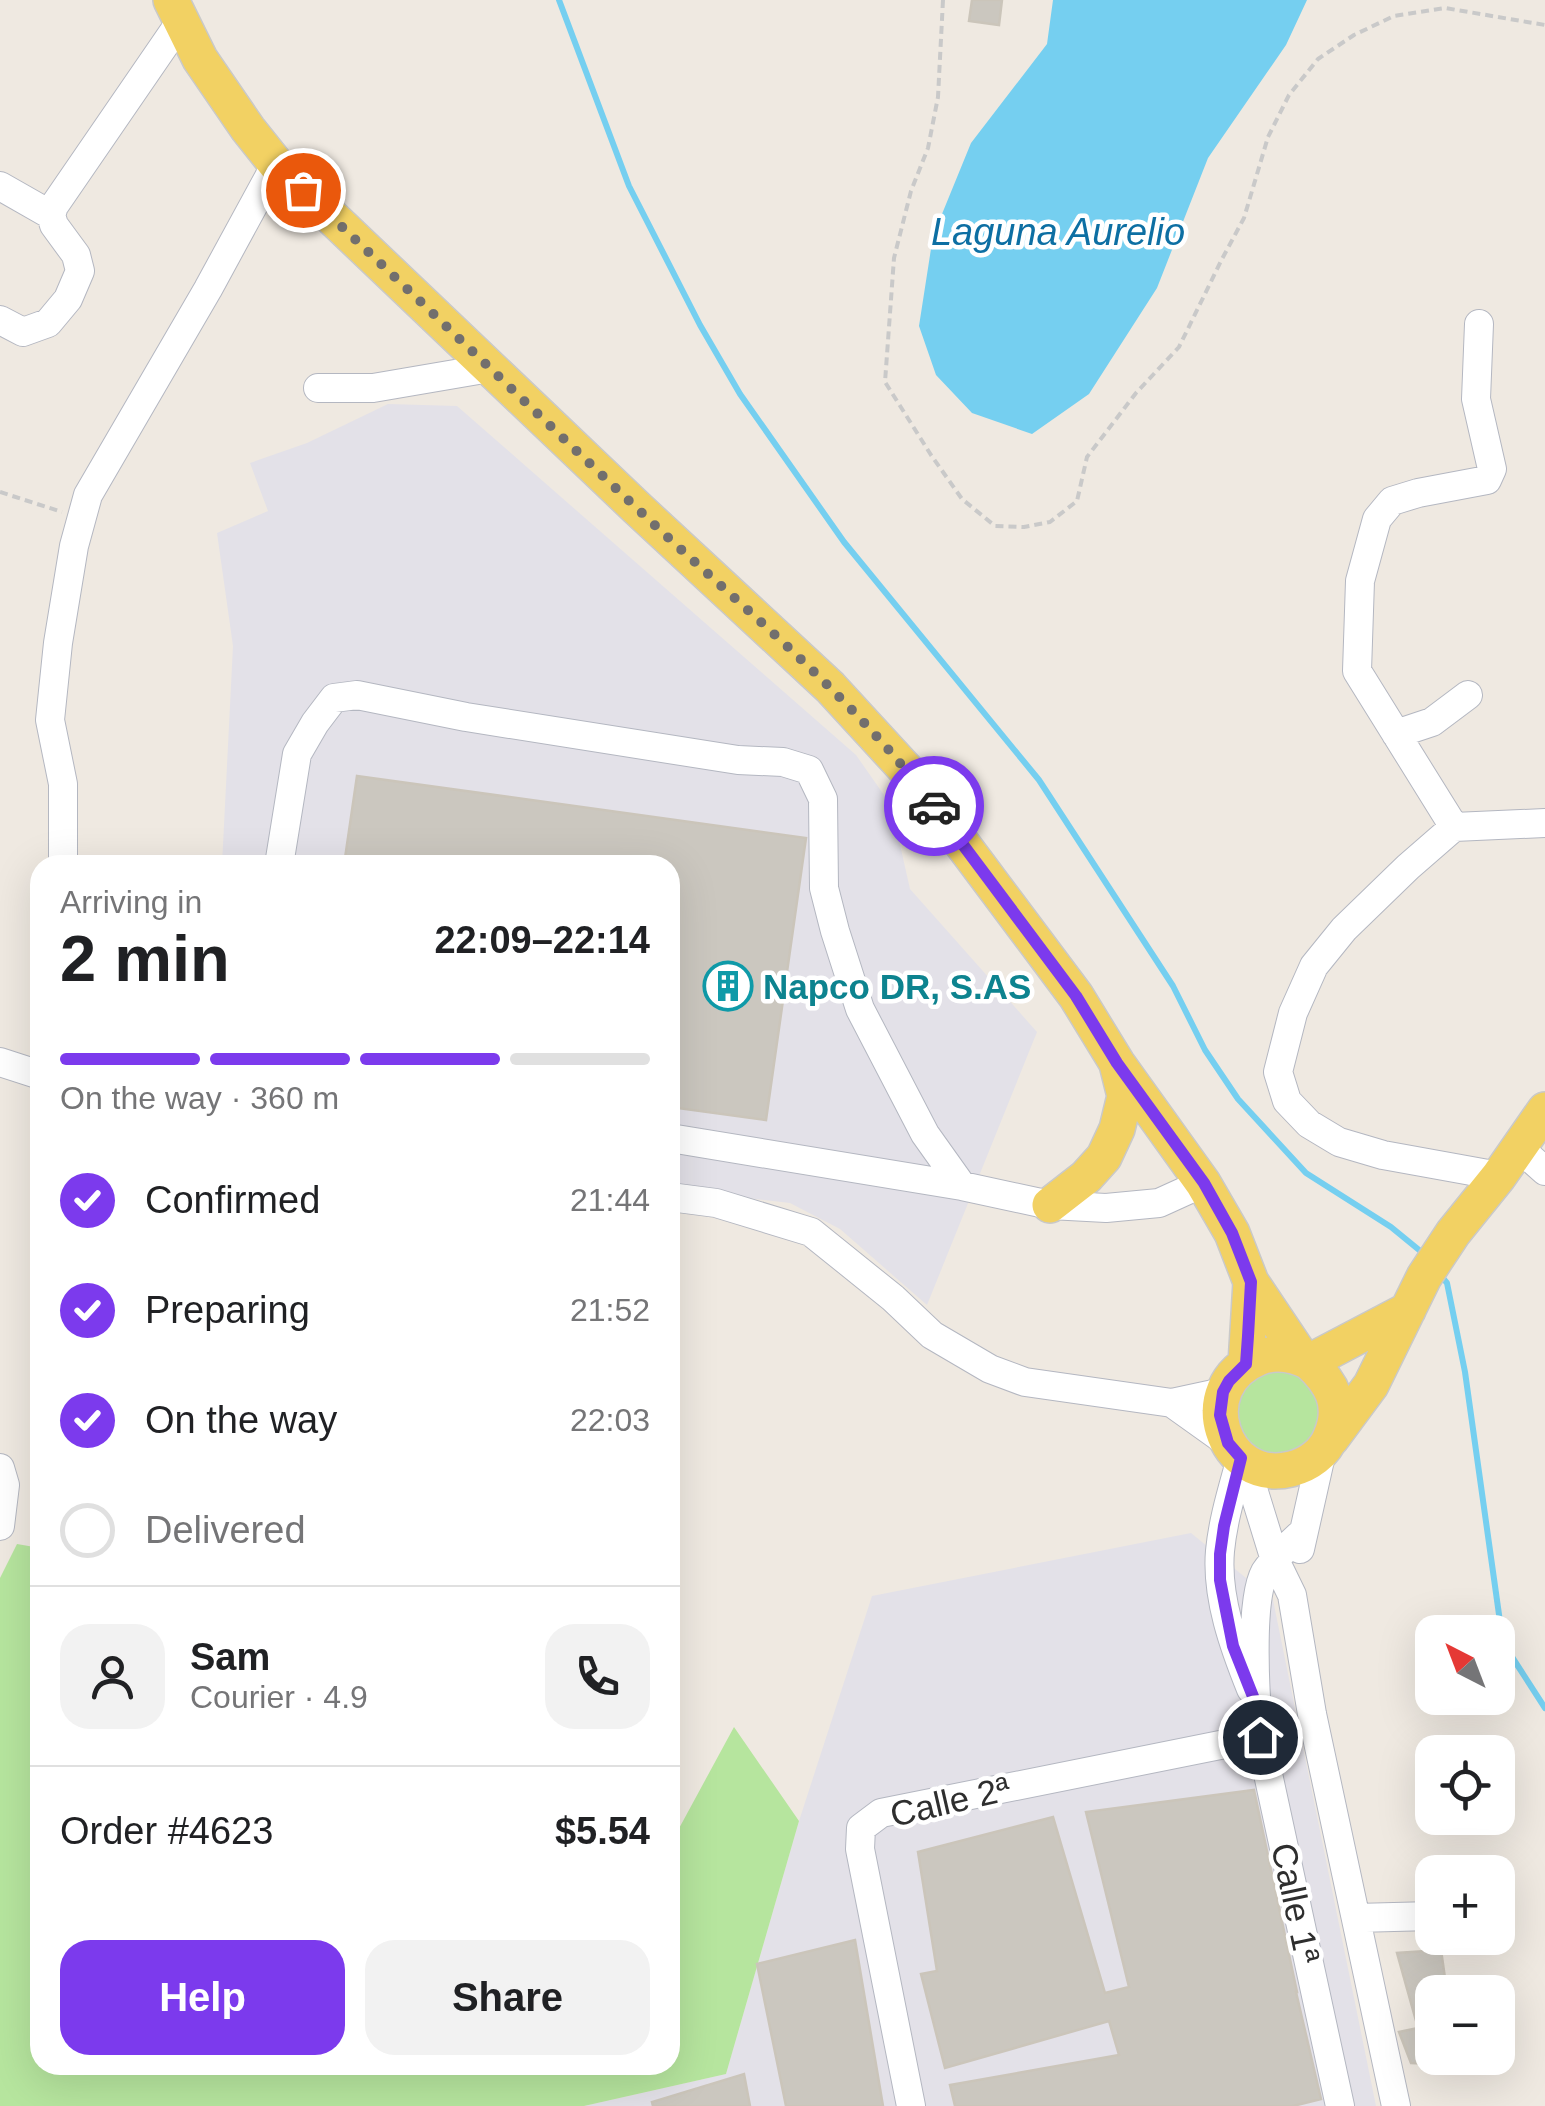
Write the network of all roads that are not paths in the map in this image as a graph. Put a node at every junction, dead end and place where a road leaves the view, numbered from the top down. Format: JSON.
{"nodes":[{"id":1,"x":176,"y":10,"type":"edge"},
{"id":2,"x":276,"y":164,"type":"junction"},
{"id":3,"x":0,"y":186,"type":"edge"},
{"id":4,"x":51,"y":214,"type":"junction"},
{"id":5,"x":0,"y":320,"type":"edge"},
{"id":6,"x":1479,"y":324,"type":"dead end"},
{"id":7,"x":490,"y":368,"type":"junction"},
{"id":8,"x":318,"y":388,"type":"dead end"},
{"id":9,"x":1468,"y":695,"type":"dead end"},
{"id":10,"x":1396,"y":734,"type":"junction"},
{"id":11,"x":1545,"y":823,"type":"edge"},
{"id":12,"x":1454,"y":827,"type":"junction"},
{"id":13,"x":62,"y":855,"type":"edge"},
{"id":14,"x":281,"y":855,"type":"edge"},
{"id":15,"x":0,"y":1062,"type":"edge"},
{"id":16,"x":1117,"y":1063,"type":"junction"},
{"id":17,"x":30,"y":1072,"type":"edge"},
{"id":18,"x":1545,"y":1110,"type":"edge"},
{"id":19,"x":680,"y":1140,"type":"edge"},
{"id":20,"x":1521,"y":1165,"type":"edge"},
{"id":21,"x":1204,"y":1183,"type":"junction"},
{"id":22,"x":962,"y":1186,"type":"junction"},
{"id":23,"x":680,"y":1197,"type":"edge"},
{"id":24,"x":1050,"y":1205,"type":"junction"},
{"id":25,"x":1251,"y":1282,"type":"junction"},
{"id":26,"x":1408,"y":1310,"type":"junction"},
{"id":27,"x":1306,"y":1360,"type":"junction"},
{"id":28,"x":1246,"y":1364,"type":"junction"},
{"id":29,"x":1223,"y":1392,"type":"junction"},
{"id":30,"x":1172,"y":1403,"type":"junction"},
{"id":31,"x":1326,"y":1445,"type":"junction"},
{"id":32,"x":1239,"y":1455,"type":"junction"},
{"id":33,"x":0,"y":1468,"type":"edge"},
{"id":34,"x":0,"y":1526,"type":"edge"},
{"id":35,"x":1303,"y":1532,"type":"junction"},
{"id":36,"x":1275,"y":1560,"type":"junction"},
{"id":37,"x":1292,"y":1594,"type":"junction"},
{"id":38,"x":1254,"y":1699,"type":"junction"},
{"id":39,"x":1260,"y":1737,"type":"junction"},
{"id":40,"x":1415,"y":1916,"type":"edge"},
{"id":41,"x":1356,"y":1918,"type":"junction"},
{"id":42,"x":911,"y":2106,"type":"edge"},
{"id":43,"x":1340,"y":2106,"type":"edge"},
{"id":44,"x":1396,"y":2106,"type":"edge"}],
"edges":[{"from":1,"to":2,"type":"main road"},
{"from":1,"to":4,"type":"street"},
{"from":2,"to":7,"type":"main road"},
{"from":2,"to":13,"type":"street"},
{"from":3,"to":4,"type":"street"},
{"from":4,"to":5,"type":"street"},
{"from":6,"to":10,"type":"street"},
{"from":7,"to":8,"type":"street"},
{"from":7,"to":16,"type":"main road"},
{"from":9,"to":10,"type":"street"},
{"from":10,"to":12,"type":"street"},
{"from":11,"to":12,"type":"street"},
{"from":12,"to":20,"type":"street"},
{"from":14,"to":22,"type":"street"},
{"from":15,"to":17,"type":"street"},
{"from":16,"to":21,"type":"main road"},
{"from":16,"to":24,"type":"main road"},
{"from":18,"to":20,"type":"main road"},
{"from":19,"to":22,"type":"street"},
{"from":20,"to":26,"type":"main road"},
{"from":21,"to":24,"type":"street"},
{"from":21,"to":25,"type":"main road"},
{"from":22,"to":24,"type":"street"},
{"from":23,"to":30,"type":"street"},
{"from":25,"to":27,"type":"main road"},
{"from":25,"to":28,"type":"main road"},
{"from":26,"to":27,"type":"main road"},
{"from":26,"to":31,"type":"main road"},
{"from":27,"to":28,"type":"main road"},
{"from":27,"to":31,"type":"main road"},
{"from":28,"to":29,"type":"main road"},
{"from":29,"to":30,"type":"street"},
{"from":29,"to":32,"type":"main road"},
{"from":30,"to":32,"type":"street"},
{"from":31,"to":32,"type":"main road"},
{"from":31,"to":35,"type":"street"},
{"from":32,"to":36,"type":"street"},
{"from":32,"to":38,"type":"street","name":"Calle 1ª"},
{"from":33,"to":34,"type":"street"},
{"from":35,"to":36,"type":"street","name":"Calle 1ª"},
{"from":35,"to":37,"type":"street"},
{"from":36,"to":37,"type":"street"},
{"from":36,"to":38,"type":"street","name":"Calle 1ª"},
{"from":37,"to":41,"type":"street"},
{"from":38,"to":39,"type":"street","name":"Calle 1ª"},
{"from":39,"to":42,"type":"street","name":"Calle 2ª"},
{"from":39,"to":43,"type":"street","name":"Calle 1ª"},
{"from":40,"to":41,"type":"street"},
{"from":41,"to":44,"type":"street"}]}
